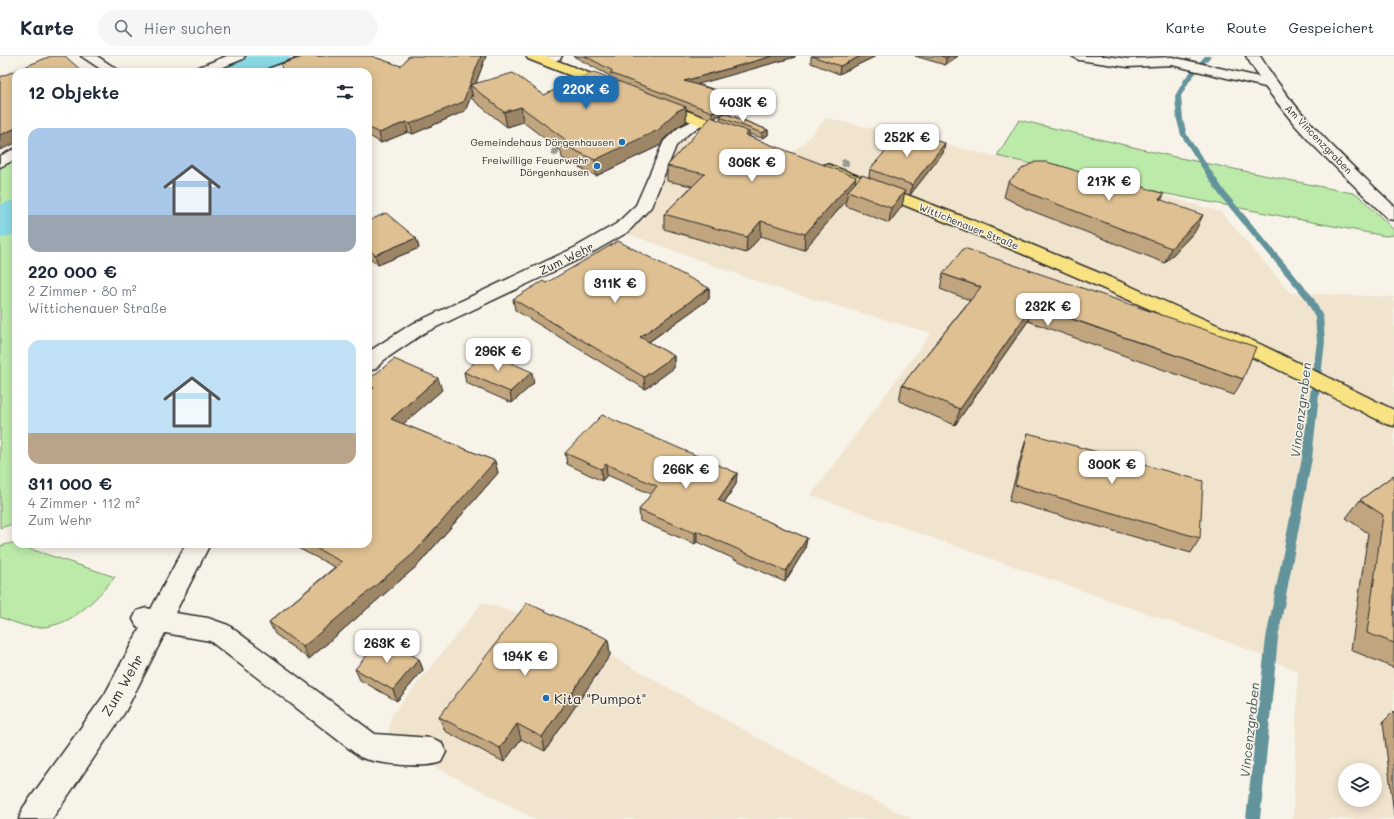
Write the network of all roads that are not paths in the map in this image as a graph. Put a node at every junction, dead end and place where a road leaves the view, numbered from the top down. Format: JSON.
{"nodes":[{"id":1,"x":88,"y":56,"type":"edge"},
{"id":2,"x":238,"y":56,"type":"edge"},
{"id":3,"x":315,"y":56,"type":"edge"},
{"id":4,"x":1079,"y":56,"type":"edge"},
{"id":5,"x":1253,"y":56,"type":"edge"},
{"id":6,"x":544,"y":57,"type":"edge"},
{"id":7,"x":108,"y":68,"type":"edge"},
{"id":8,"x":209,"y":68,"type":"edge"},
{"id":9,"x":284,"y":68,"type":"edge"},
{"id":10,"x":1271,"y":84,"type":"junction"},
{"id":11,"x":700,"y":121,"type":"junction"},
{"id":12,"x":750,"y":139,"type":"edge"},
{"id":13,"x":12,"y":155,"type":"edge"},
{"id":14,"x":0,"y":162,"type":"edge"},
{"id":15,"x":814,"y":164,"type":"edge"},
{"id":16,"x":1394,"y":215,"type":"edge"},
{"id":17,"x":372,"y":360,"type":"edge"},
{"id":18,"x":1394,"y":419,"type":"edge"},
{"id":19,"x":196,"y":548,"type":"edge"},
{"id":20,"x":152,"y":620,"type":"junction"},
{"id":21,"x":431,"y":752,"type":"dead end"},
{"id":22,"x":34,"y":819,"type":"edge"}],
"edges":[{"from":1,"to":7,"type":"street"},
{"from":2,"to":8,"type":"street"},
{"from":3,"to":9,"type":"street"},
{"from":4,"to":10,"type":"street"},
{"from":5,"to":10,"type":"street","name":"Am Vincenzgraben"},
{"from":6,"to":11,"type":"main road"},
{"from":10,"to":16,"type":"street","name":"Am Vincenzgraben"},
{"from":11,"to":12,"type":"main road"},
{"from":11,"to":17,"type":"street","name":"Zum Wehr"},
{"from":13,"to":14,"type":"street"},
{"from":15,"to":18,"type":"main road","name":"Wittichenauer Straße"},
{"from":19,"to":20,"type":"street","name":"Zum Wehr"},
{"from":20,"to":21,"type":"street"},
{"from":20,"to":22,"type":"street","name":"Zum Wehr"}]}
